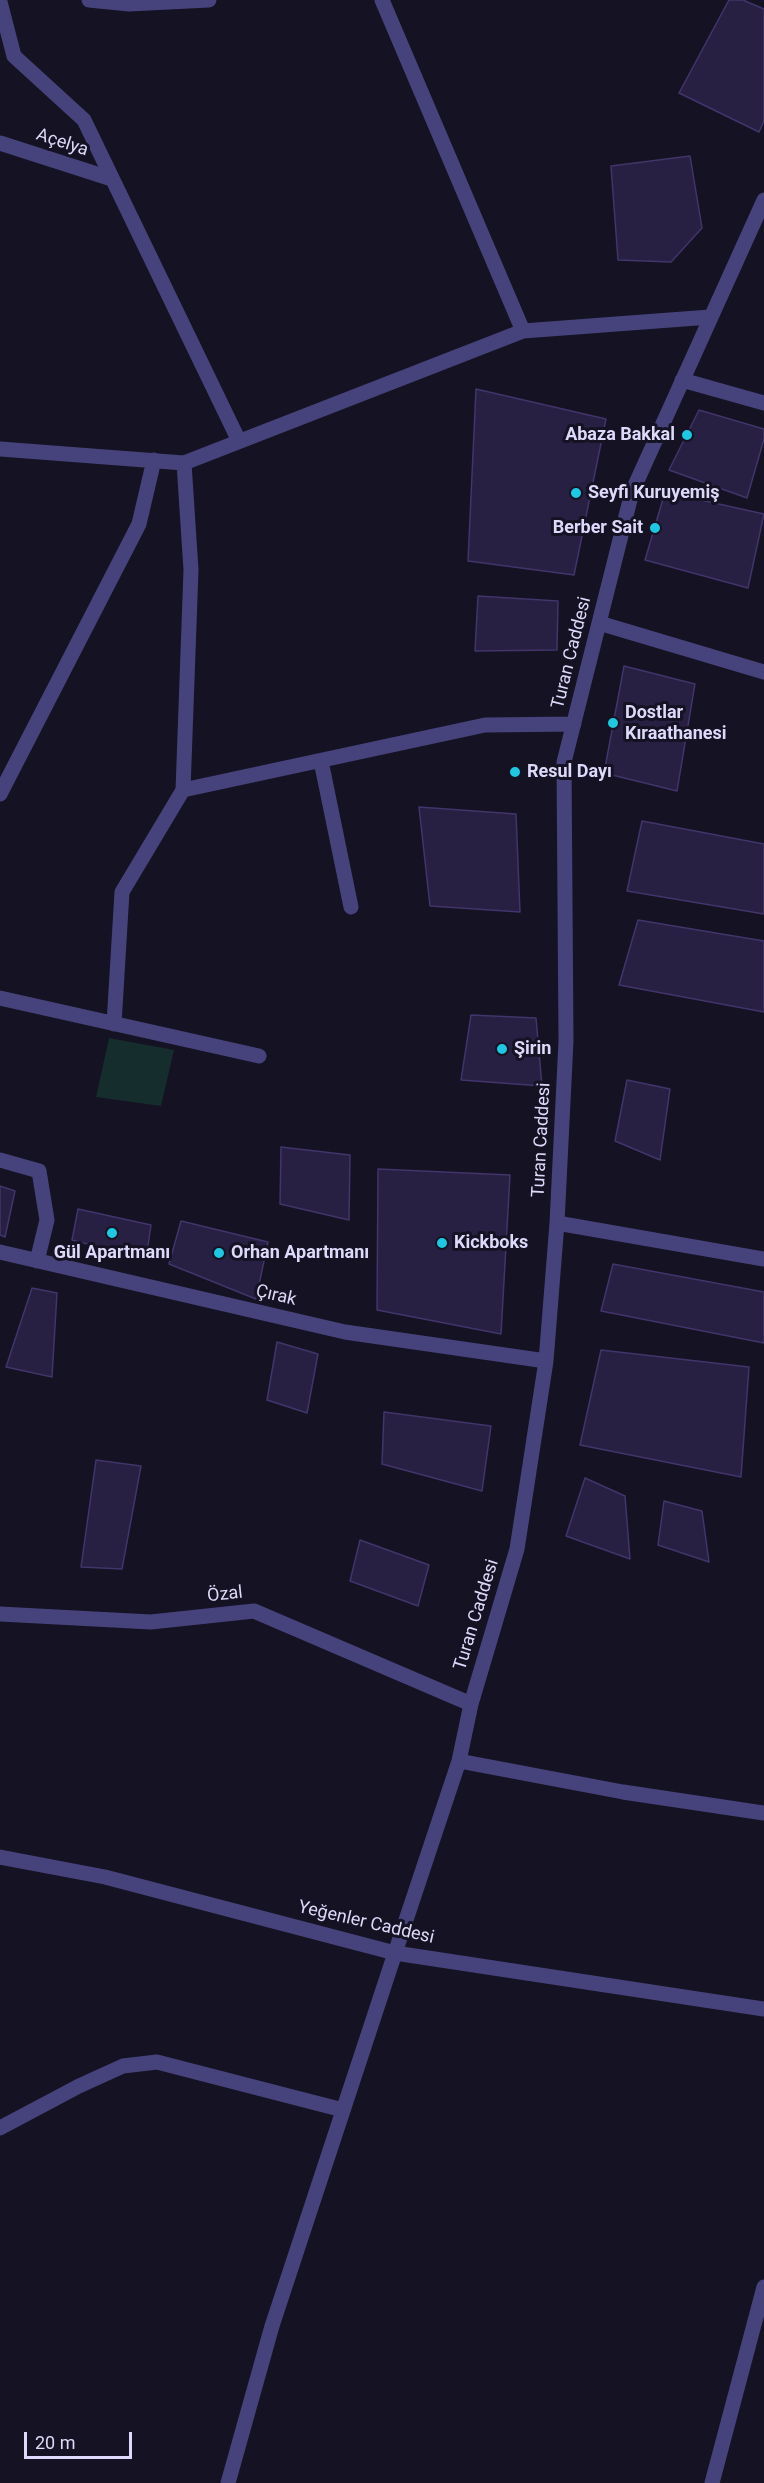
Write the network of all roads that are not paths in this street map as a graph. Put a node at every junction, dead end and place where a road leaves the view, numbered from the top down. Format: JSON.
{"nodes":[{"id":1,"x":90,"y":0,"type":"edge"},
{"id":2,"x":209,"y":0,"type":"edge"},
{"id":3,"x":382,"y":0,"type":"edge"},
{"id":4,"x":0,"y":2,"type":"edge"},
{"id":5,"x":0,"y":143,"type":"edge"},
{"id":6,"x":112,"y":179,"type":"junction"},
{"id":7,"x":764,"y":200,"type":"edge"},
{"id":8,"x":711,"y":317,"type":"junction"},
{"id":9,"x":523,"y":331,"type":"junction"},
{"id":10,"x":682,"y":380,"type":"junction"},
{"id":11,"x":764,"y":403,"type":"edge"},
{"id":12,"x":239,"y":441,"type":"junction"},
{"id":13,"x":0,"y":449,"type":"edge"},
{"id":14,"x":154,"y":460,"type":"junction"},
{"id":15,"x":184,"y":463,"type":"junction"},
{"id":16,"x":599,"y":623,"type":"junction"},
{"id":17,"x":764,"y":672,"type":"edge"},
{"id":18,"x":574,"y":724,"type":"junction"},
{"id":19,"x":321,"y":760,"type":"junction"},
{"id":20,"x":183,"y":790,"type":"junction"},
{"id":21,"x":0,"y":794,"type":"edge"},
{"id":22,"x":351,"y":907,"type":"dead end"},
{"id":23,"x":0,"y":998,"type":"edge"},
{"id":24,"x":114,"y":1024,"type":"junction"},
{"id":25,"x":259,"y":1056,"type":"dead end"},
{"id":26,"x":0,"y":1160,"type":"edge"},
{"id":27,"x":557,"y":1223,"type":"junction"},
{"id":28,"x":0,"y":1252,"type":"edge"},
{"id":29,"x":764,"y":1259,"type":"edge"},
{"id":30,"x":37,"y":1261,"type":"junction"},
{"id":31,"x":546,"y":1361,"type":"junction"},
{"id":32,"x":0,"y":1614,"type":"edge"},
{"id":33,"x":471,"y":1704,"type":"junction"},
{"id":34,"x":459,"y":1761,"type":"junction"},
{"id":35,"x":764,"y":1813,"type":"edge"},
{"id":36,"x":0,"y":1857,"type":"edge"},
{"id":37,"x":395,"y":1953,"type":"junction"},
{"id":38,"x":764,"y":2009,"type":"edge"},
{"id":39,"x":343,"y":2110,"type":"junction"},
{"id":40,"x":0,"y":2128,"type":"edge"},
{"id":41,"x":764,"y":2287,"type":"edge"},
{"id":42,"x":759,"y":2322,"type":"edge"},
{"id":43,"x":228,"y":2483,"type":"edge"},
{"id":44,"x":712,"y":2483,"type":"edge"}],
"edges":[{"from":1,"to":2,"type":"street"},
{"from":3,"to":9,"type":"street"},
{"from":4,"to":6,"type":"street"},
{"from":5,"to":6,"type":"street","name":"Açelya"},
{"from":6,"to":12,"type":"street"},
{"from":7,"to":8,"type":"street","name":"Turan Caddesi"},
{"from":8,"to":9,"type":"street"},
{"from":8,"to":10,"type":"street","name":"Turan Caddesi"},
{"from":9,"to":12,"type":"street"},
{"from":10,"to":11,"type":"street"},
{"from":10,"to":16,"type":"street","name":"Turan Caddesi"},
{"from":12,"to":15,"type":"street"},
{"from":13,"to":14,"type":"street"},
{"from":14,"to":15,"type":"street"},
{"from":14,"to":21,"type":"street"},
{"from":15,"to":20,"type":"street"},
{"from":16,"to":17,"type":"street"},
{"from":16,"to":18,"type":"street","name":"Turan Caddesi"},
{"from":18,"to":19,"type":"street"},
{"from":18,"to":27,"type":"street","name":"Turan Caddesi"},
{"from":19,"to":20,"type":"street"},
{"from":19,"to":22,"type":"street"},
{"from":20,"to":24,"type":"street"},
{"from":23,"to":24,"type":"street"},
{"from":24,"to":25,"type":"street"},
{"from":26,"to":30,"type":"street"},
{"from":27,"to":29,"type":"street"},
{"from":27,"to":31,"type":"street","name":"Turan Caddesi"},
{"from":28,"to":30,"type":"street","name":"Çırak"},
{"from":30,"to":31,"type":"street","name":"Çırak"},
{"from":31,"to":33,"type":"street","name":"Turan Caddesi"},
{"from":32,"to":33,"type":"street","name":"Özal"},
{"from":33,"to":34,"type":"street","name":"Turan Caddesi"},
{"from":34,"to":35,"type":"street"},
{"from":34,"to":37,"type":"street","name":"Turan Caddesi"},
{"from":36,"to":37,"type":"street","name":"Yeğenler Caddesi"},
{"from":37,"to":38,"type":"street","name":"Yeğenler Caddesi"},
{"from":37,"to":39,"type":"street","name":"Turan Caddesi"},
{"from":39,"to":40,"type":"street"},
{"from":39,"to":43,"type":"street","name":"Turan Caddesi"},
{"from":41,"to":42,"type":"street"},
{"from":42,"to":44,"type":"street"}]}
